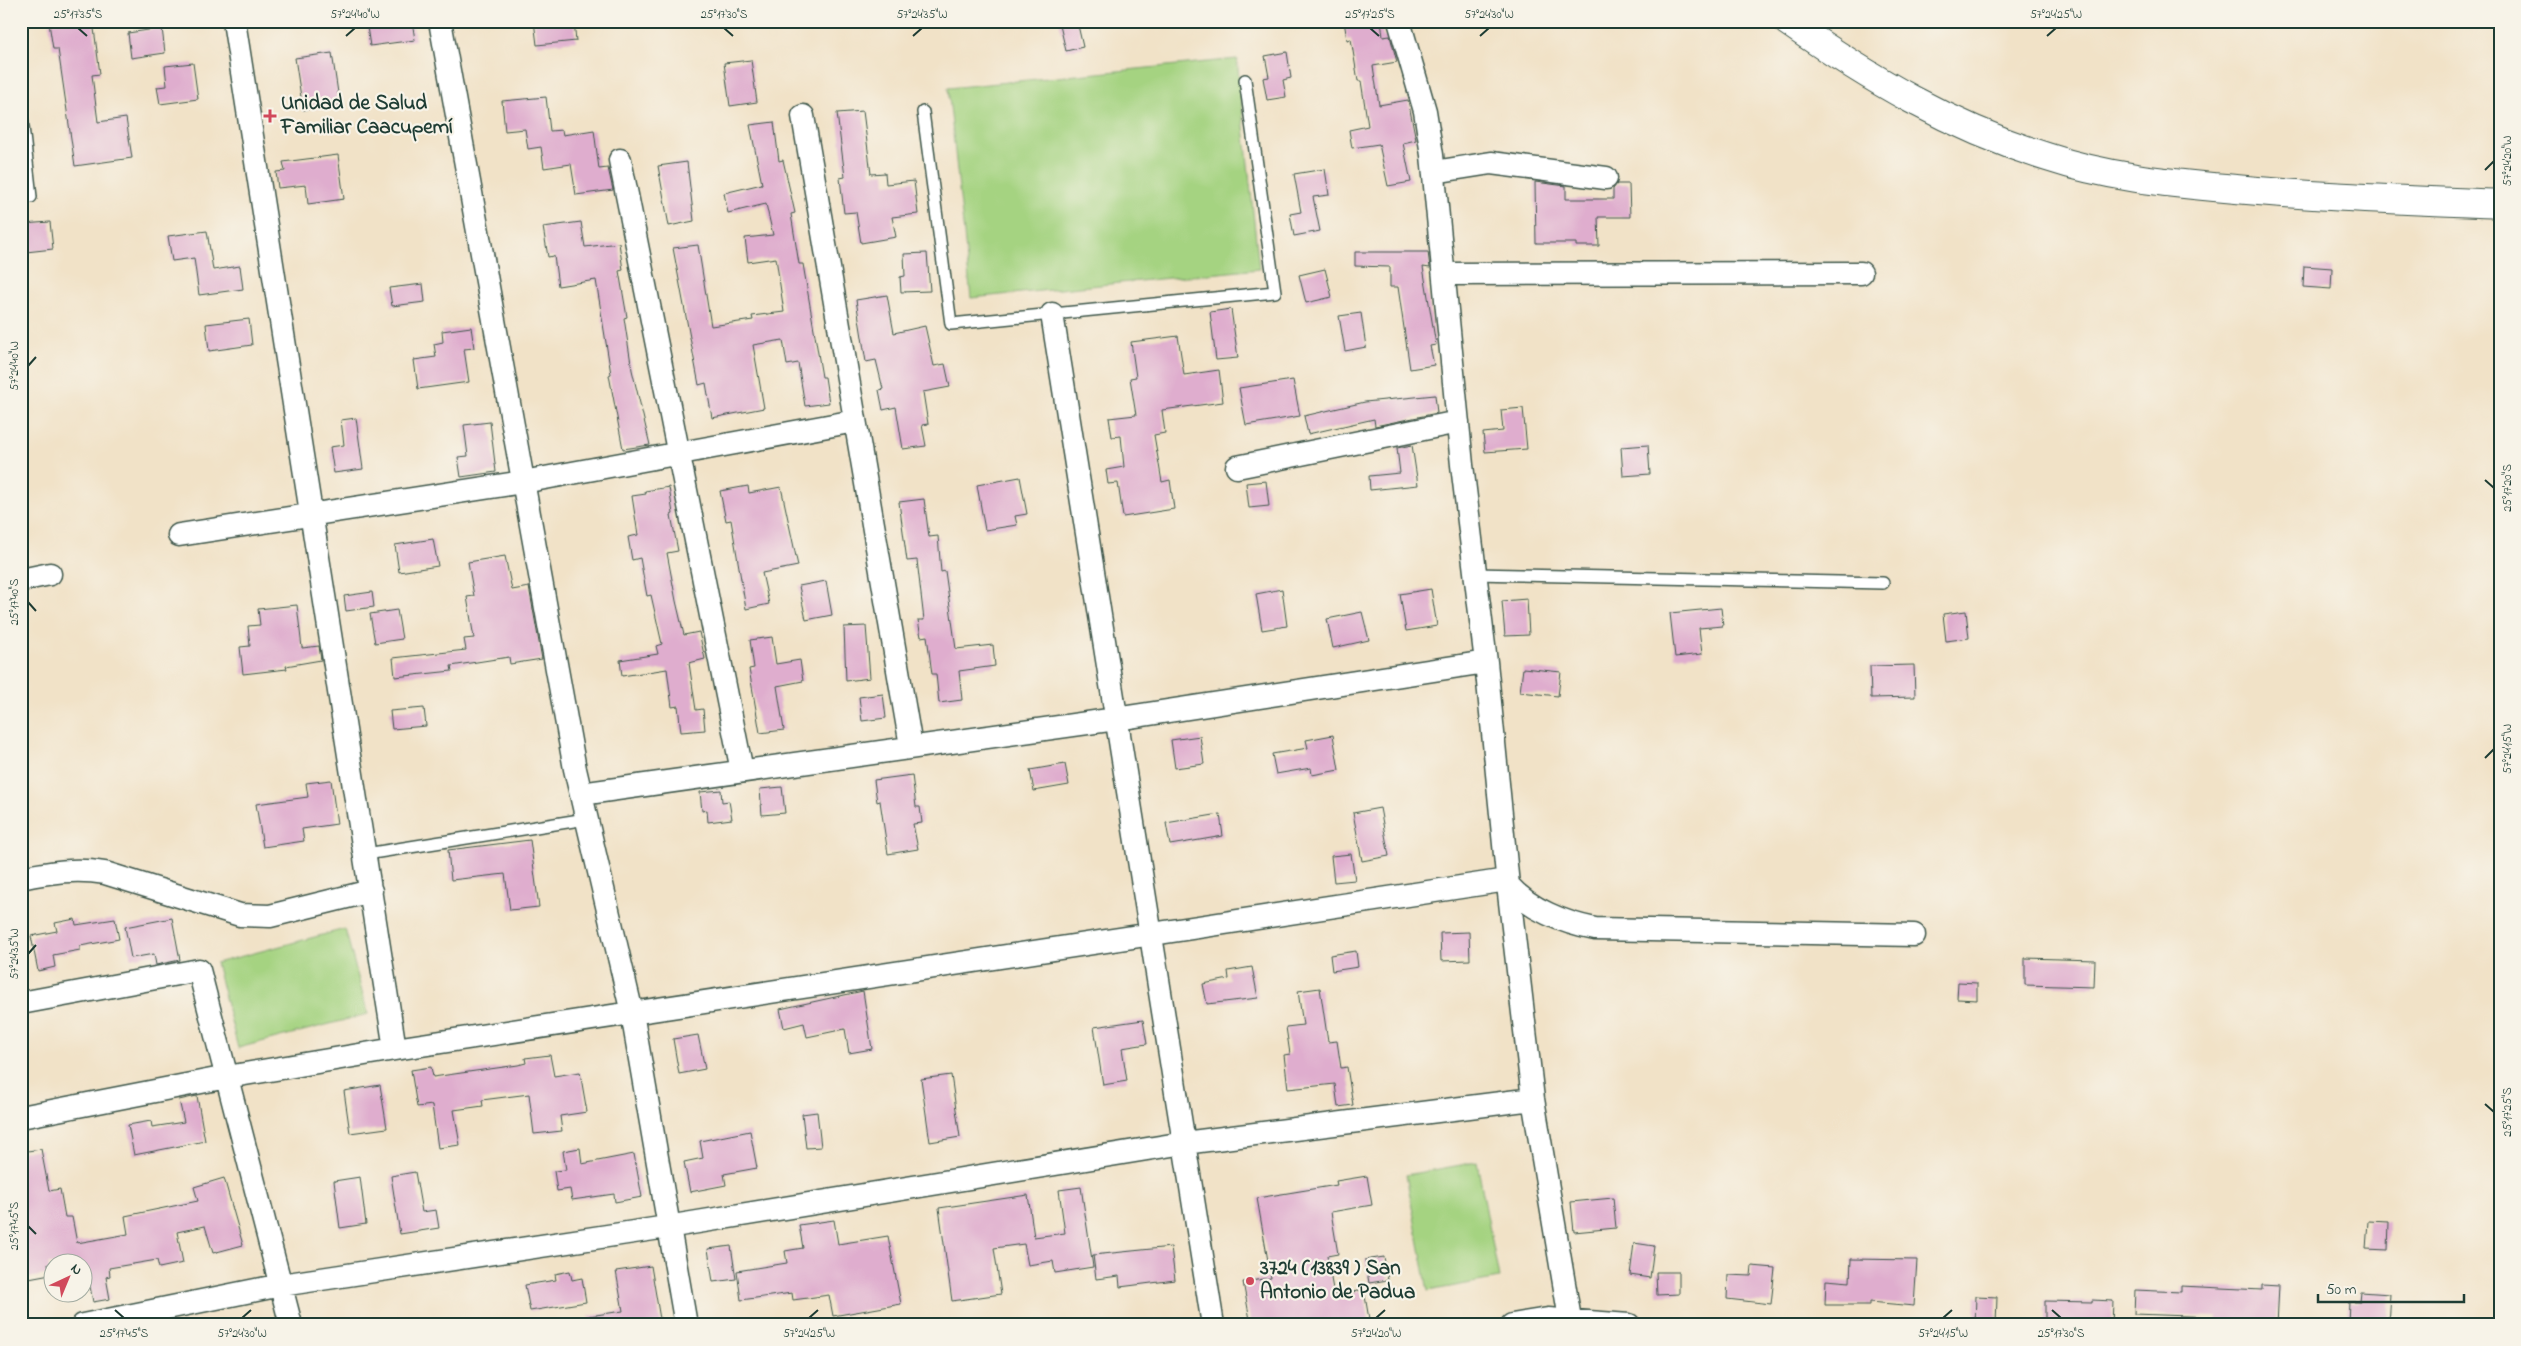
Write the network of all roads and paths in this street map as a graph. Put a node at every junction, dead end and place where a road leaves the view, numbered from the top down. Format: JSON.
{"nodes":[{"id":1,"x":234,"y":21,"type":"edge"},
{"id":2,"x":440,"y":21,"type":"edge"},
{"id":3,"x":1399,"y":21,"type":"edge"},
{"id":4,"x":1788,"y":21,"type":"edge"},
{"id":5,"x":1245,"y":80,"type":"dead end"},
{"id":6,"x":21,"y":109,"type":"edge"},
{"id":7,"x":923,"y":112,"type":"dead end"},
{"id":8,"x":803,"y":116,"type":"dead end"},
{"id":9,"x":620,"y":160,"type":"dead end"},
{"id":10,"x":1434,"y":172,"type":"junction"},
{"id":11,"x":1606,"y":178,"type":"dead end"},
{"id":12,"x":21,"y":199,"type":"edge"},
{"id":13,"x":2500,"y":204,"type":"edge"},
{"id":14,"x":1862,"y":272,"type":"dead end"},
{"id":15,"x":1444,"y":274,"type":"junction"},
{"id":16,"x":1052,"y":314,"type":"junction"},
{"id":17,"x":855,"y":421,"type":"junction"},
{"id":18,"x":1458,"y":422,"type":"junction"},
{"id":19,"x":679,"y":453,"type":"junction"},
{"id":20,"x":1237,"y":467,"type":"dead end"},
{"id":21,"x":523,"y":482,"type":"junction"},
{"id":22,"x":311,"y":513,"type":"junction"},
{"id":23,"x":179,"y":535,"type":"dead end"},
{"id":24,"x":50,"y":574,"type":"dead end"},
{"id":25,"x":1475,"y":574,"type":"junction"},
{"id":26,"x":21,"y":580,"type":"edge"},
{"id":27,"x":1883,"y":582,"type":"dead end"},
{"id":28,"x":1486,"y":662,"type":"junction"},
{"id":29,"x":1116,"y":719,"type":"junction"},
{"id":30,"x":911,"y":746,"type":"junction"},
{"id":31,"x":742,"y":771,"type":"junction"},
{"id":32,"x":581,"y":794,"type":"junction"},
{"id":33,"x":586,"y":819,"type":"junction"},
{"id":34,"x":366,"y":854,"type":"junction"},
{"id":35,"x":21,"y":878,"type":"edge"},
{"id":36,"x":1507,"y":883,"type":"junction"},
{"id":37,"x":371,"y":891,"type":"junction"},
{"id":38,"x":1150,"y":934,"type":"junction"},
{"id":39,"x":1914,"y":935,"type":"dead end"},
{"id":40,"x":21,"y":1003,"type":"edge"},
{"id":41,"x":632,"y":1013,"type":"junction"},
{"id":42,"x":395,"y":1049,"type":"junction"},
{"id":43,"x":227,"y":1077,"type":"junction"},
{"id":44,"x":1533,"y":1099,"type":"junction"},
{"id":45,"x":21,"y":1117,"type":"edge"},
{"id":46,"x":1184,"y":1143,"type":"junction"},
{"id":47,"x":667,"y":1227,"type":"junction"},
{"id":48,"x":281,"y":1286,"type":"junction"},
{"id":49,"x":1570,"y":1323,"type":"edge"},
{"id":50,"x":83,"y":1325,"type":"edge"},
{"id":51,"x":291,"y":1325,"type":"edge"},
{"id":52,"x":686,"y":1325,"type":"edge"},
{"id":53,"x":1213,"y":1325,"type":"edge"},
{"id":54,"x":1512,"y":1325,"type":"edge"},
{"id":55,"x":1629,"y":1325,"type":"edge"}],
"edges":[{"from":1,"to":22,"type":"street"},
{"from":2,"to":21,"type":"street"},
{"from":3,"to":10,"type":"street"},
{"from":4,"to":13,"type":"street"},
{"from":5,"to":16,"type":"lane"},
{"from":6,"to":12,"type":"lane"},
{"from":7,"to":16,"type":"lane"},
{"from":8,"to":17,"type":"street"},
{"from":9,"to":19,"type":"street"},
{"from":10,"to":11,"type":"street"},
{"from":10,"to":15,"type":"street"},
{"from":14,"to":15,"type":"street"},
{"from":15,"to":18,"type":"street"},
{"from":16,"to":29,"type":"street"},
{"from":17,"to":19,"type":"street"},
{"from":17,"to":30,"type":"street"},
{"from":18,"to":20,"type":"street"},
{"from":18,"to":25,"type":"street"},
{"from":19,"to":21,"type":"street"},
{"from":19,"to":31,"type":"street"},
{"from":21,"to":22,"type":"street"},
{"from":21,"to":32,"type":"street"},
{"from":22,"to":23,"type":"street"},
{"from":22,"to":34,"type":"street"},
{"from":24,"to":26,"type":"street"},
{"from":25,"to":27,"type":"lane"},
{"from":25,"to":28,"type":"street"},
{"from":28,"to":29,"type":"street"},
{"from":28,"to":36,"type":"street"},
{"from":29,"to":30,"type":"street"},
{"from":29,"to":38,"type":"street"},
{"from":30,"to":31,"type":"street"},
{"from":31,"to":32,"type":"street"},
{"from":32,"to":33,"type":"street"},
{"from":33,"to":34,"type":"lane"},
{"from":33,"to":41,"type":"street"},
{"from":34,"to":37,"type":"street"},
{"from":35,"to":37,"type":"street"},
{"from":36,"to":38,"type":"street"},
{"from":36,"to":39,"type":"street"},
{"from":36,"to":44,"type":"street"},
{"from":37,"to":42,"type":"street"},
{"from":38,"to":41,"type":"street"},
{"from":38,"to":46,"type":"street"},
{"from":40,"to":43,"type":"street"},
{"from":41,"to":42,"type":"street"},
{"from":41,"to":47,"type":"street"},
{"from":42,"to":43,"type":"street"},
{"from":43,"to":45,"type":"street"},
{"from":43,"to":48,"type":"street"},
{"from":44,"to":46,"type":"street"},
{"from":44,"to":49,"type":"street"},
{"from":46,"to":47,"type":"street"},
{"from":46,"to":53,"type":"street"},
{"from":47,"to":48,"type":"street"},
{"from":47,"to":52,"type":"street"},
{"from":48,"to":50,"type":"street"},
{"from":48,"to":51,"type":"street"},
{"from":49,"to":54,"type":"street"},
{"from":49,"to":55,"type":"street"}]}
